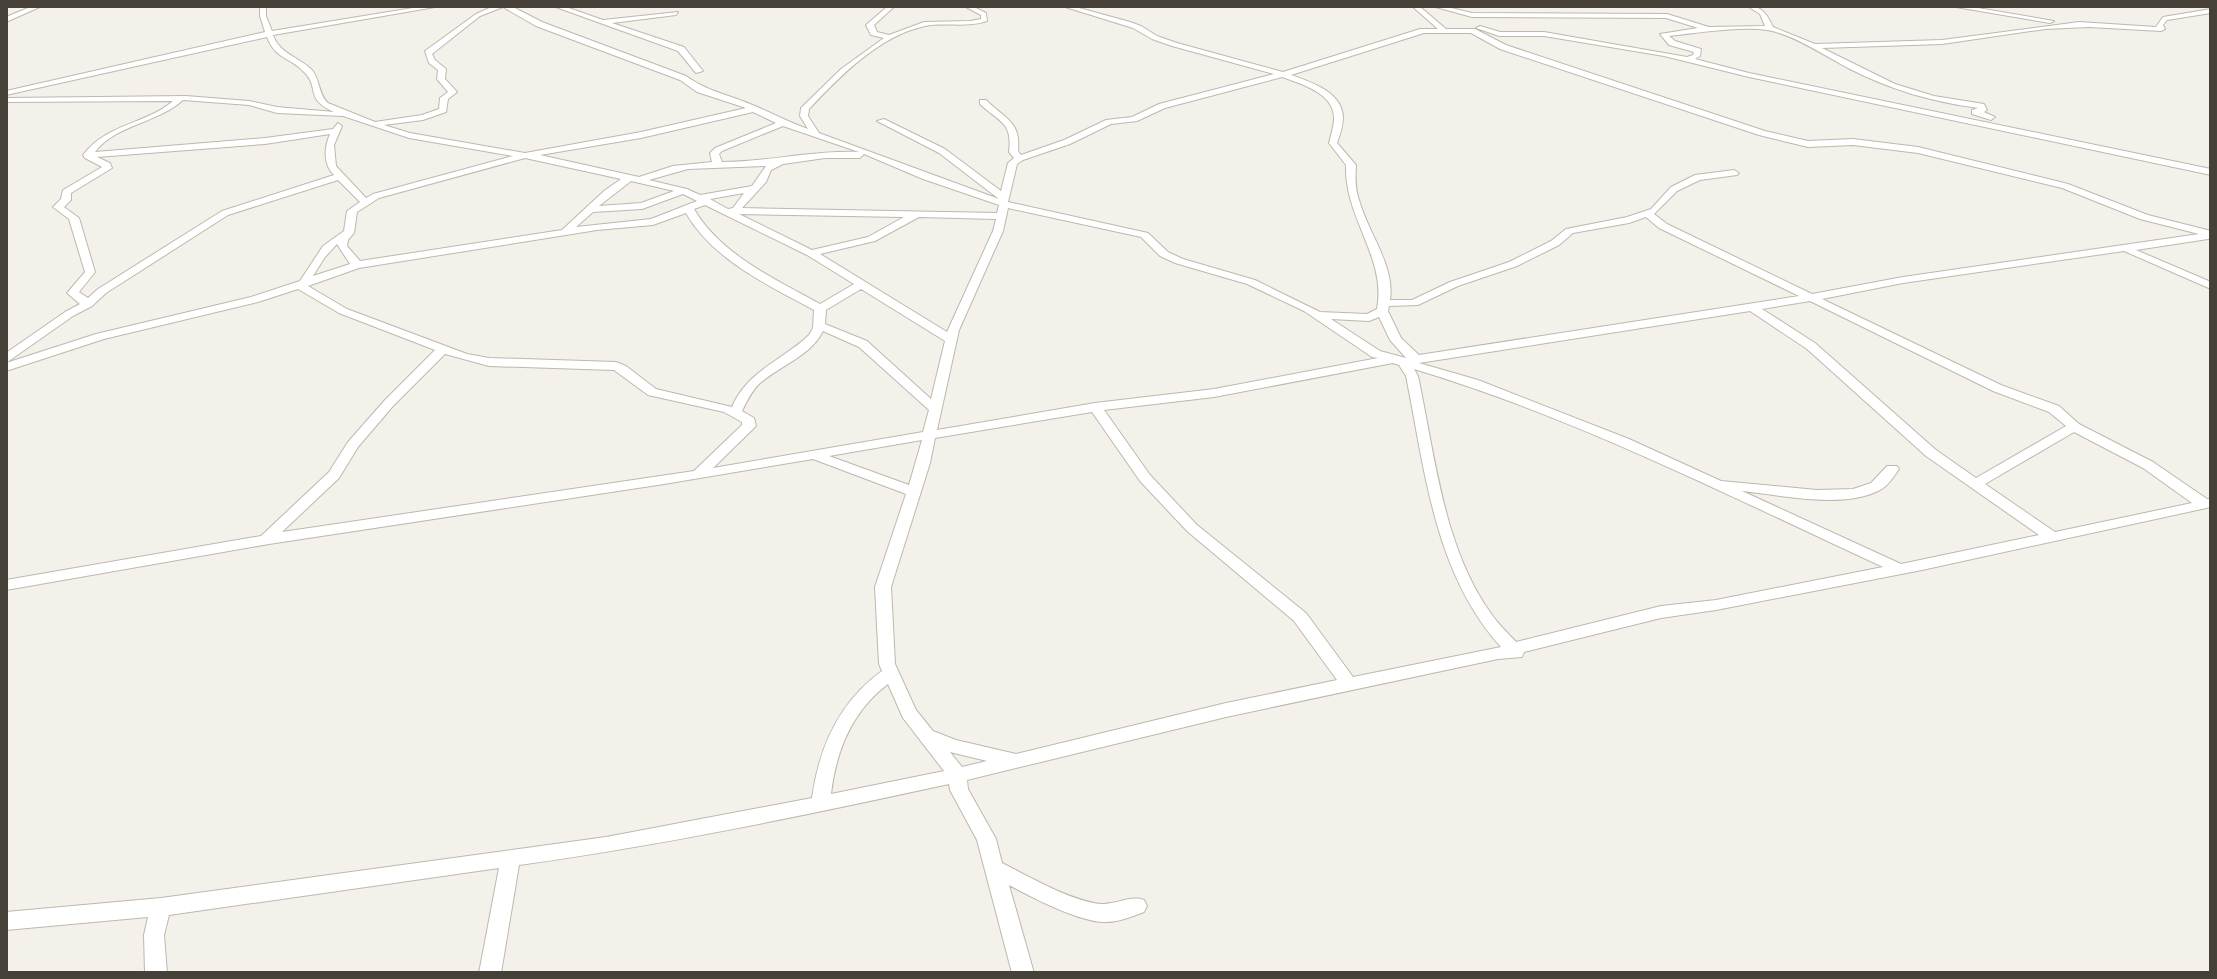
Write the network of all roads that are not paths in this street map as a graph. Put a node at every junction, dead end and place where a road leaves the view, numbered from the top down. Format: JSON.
{"nodes":[{"id":1,"x":39,"y":6,"type":"edge"},
{"id":2,"x":263,"y":6,"type":"edge"},
{"id":3,"x":438,"y":6,"type":"edge"},
{"id":4,"x":503,"y":6,"type":"edge"},
{"id":5,"x":556,"y":6,"type":"edge"},
{"id":6,"x":892,"y":6,"type":"edge"},
{"id":7,"x":1065,"y":6,"type":"edge"},
{"id":8,"x":1415,"y":6,"type":"edge"},
{"id":9,"x":1435,"y":6,"type":"edge"},
{"id":10,"x":1750,"y":6,"type":"edge"},
{"id":11,"x":1953,"y":6,"type":"edge"},
{"id":12,"x":969,"y":7,"type":"edge"},
{"id":13,"x":620,"y":9,"type":"dead end"},
{"id":14,"x":2211,"y":11,"type":"edge"},
{"id":15,"x":676,"y":13,"type":"dead end"},
{"id":16,"x":1472,"y":15,"type":"junction"},
{"id":17,"x":627,"y":18,"type":"junction"},
{"id":18,"x":6,"y":20,"type":"edge"},
{"id":19,"x":598,"y":23,"type":"junction"},
{"id":20,"x":2088,"y":25,"type":"junction"},
{"id":21,"x":1770,"y":28,"type":"junction"},
{"id":22,"x":1443,"y":29,"type":"junction"},
{"id":23,"x":1476,"y":29,"type":"junction"},
{"id":24,"x":1709,"y":29,"type":"junction"},
{"id":25,"x":270,"y":34,"type":"junction"},
{"id":26,"x":633,"y":35,"type":"junction"},
{"id":27,"x":889,"y":37,"type":"junction"},
{"id":28,"x":1812,"y":46,"type":"junction"},
{"id":29,"x":1687,"y":60,"type":"junction"},
{"id":30,"x":699,"y":71,"type":"dead end"},
{"id":31,"x":1284,"y":74,"type":"junction"},
{"id":32,"x":6,"y":93,"type":"edge"},
{"id":33,"x":181,"y":98,"type":"junction"},
{"id":34,"x":6,"y":100,"type":"edge"},
{"id":35,"x":983,"y":102,"type":"dead end"},
{"id":36,"x":753,"y":109,"type":"junction"},
{"id":37,"x":350,"y":115,"type":"junction"},
{"id":38,"x":718,"y":116,"type":"junction"},
{"id":39,"x":881,"y":121,"type":"dead end"},
{"id":40,"x":779,"y":122,"type":"junction"},
{"id":41,"x":371,"y":123,"type":"junction"},
{"id":42,"x":1996,"y":126,"type":"junction"},
{"id":43,"x":334,"y":131,"type":"junction"},
{"id":44,"x":815,"y":133,"type":"junction"},
{"id":45,"x":88,"y":155,"type":"junction"},
{"id":46,"x":527,"y":155,"type":"junction"},
{"id":47,"x":872,"y":156,"type":"dead end"},
{"id":48,"x":1020,"y":158,"type":"junction"},
{"id":49,"x":783,"y":162,"type":"junction"},
{"id":50,"x":718,"y":165,"type":"junction"},
{"id":51,"x":2211,"y":172,"type":"edge"},
{"id":52,"x":1734,"y":173,"type":"dead end"},
{"id":53,"x":338,"y":177,"type":"junction"},
{"id":54,"x":636,"y":178,"type":"junction"},
{"id":55,"x":754,"y":189,"type":"junction"},
{"id":56,"x":684,"y":191,"type":"junction"},
{"id":57,"x":703,"y":200,"type":"junction"},
{"id":58,"x":364,"y":201,"type":"junction"},
{"id":59,"x":1003,"y":205,"type":"junction"},
{"id":60,"x":590,"y":209,"type":"junction"},
{"id":61,"x":689,"y":210,"type":"junction"},
{"id":62,"x":731,"y":211,"type":"junction"},
{"id":63,"x":1648,"y":214,"type":"junction"},
{"id":64,"x":916,"y":215,"type":"junction"},
{"id":65,"x":349,"y":233,"type":"junction"},
{"id":66,"x":563,"y":234,"type":"junction"},
{"id":67,"x":2211,"y":235,"type":"edge"},
{"id":68,"x":2127,"y":250,"type":"junction"},
{"id":69,"x":811,"y":253,"type":"junction"},
{"id":70,"x":357,"y":265,"type":"junction"},
{"id":71,"x":307,"y":279,"type":"junction"},
{"id":72,"x":860,"y":285,"type":"junction"},
{"id":73,"x":2211,"y":286,"type":"edge"},
{"id":74,"x":1810,"y":298,"type":"junction"},
{"id":75,"x":88,"y":304,"type":"junction"},
{"id":76,"x":1383,"y":307,"type":"junction"},
{"id":77,"x":1752,"y":307,"type":"junction"},
{"id":78,"x":820,"y":309,"type":"junction"},
{"id":79,"x":1317,"y":314,"type":"junction"},
{"id":80,"x":820,"y":326,"type":"junction"},
{"id":81,"x":952,"y":340,"type":"junction"},
{"id":82,"x":443,"y":349,"type":"junction"},
{"id":83,"x":6,"y":359,"type":"edge"},
{"id":84,"x":1403,"y":360,"type":"junction"},
{"id":85,"x":6,"y":367,"type":"edge"},
{"id":86,"x":1095,"y":407,"type":"junction"},
{"id":87,"x":934,"y":408,"type":"junction"},
{"id":88,"x":737,"y":409,"type":"junction"},
{"id":89,"x":2074,"y":427,"type":"junction"},
{"id":90,"x":928,"y":436,"type":"junction"},
{"id":91,"x":811,"y":454,"type":"junction"},
{"id":92,"x":1892,"y":469,"type":"dead end"},
{"id":93,"x":698,"y":474,"type":"junction"},
{"id":94,"x":1977,"y":483,"type":"junction"},
{"id":95,"x":1713,"y":484,"type":"junction"},
{"id":96,"x":914,"y":492,"type":"junction"},
{"id":97,"x":2208,"y":504,"type":"edge"},
{"id":98,"x":2052,"y":537,"type":"junction"},
{"id":99,"x":266,"y":539,"type":"junction"},
{"id":100,"x":1899,"y":569,"type":"junction"},
{"id":101,"x":6,"y":585,"type":"edge"},
{"id":102,"x":1516,"y":653,"type":"junction"},
{"id":103,"x":891,"y":673,"type":"junction"},
{"id":104,"x":1349,"y":684,"type":"junction"},
{"id":105,"x":928,"y":734,"type":"junction"},
{"id":106,"x":1015,"y":760,"type":"junction"},
{"id":107,"x":958,"y":775,"type":"junction"},
{"id":108,"x":821,"y":804,"type":"junction"},
{"id":109,"x":511,"y":858,"type":"junction"},
{"id":110,"x":995,"y":869,"type":"junction"},
{"id":111,"x":1137,"y":906,"type":"dead end"},
{"id":112,"x":161,"y":907,"type":"junction"},
{"id":113,"x":6,"y":921,"type":"edge"},
{"id":114,"x":156,"y":973,"type":"edge"},
{"id":115,"x":490,"y":973,"type":"edge"},
{"id":116,"x":1023,"y":973,"type":"edge"}],
"edges":[{"from":1,"to":18,"type":"street"},
{"from":2,"to":25,"type":"street"},
{"from":3,"to":25,"type":"street"},
{"from":4,"to":36,"type":"street"},
{"from":4,"to":41,"type":"street"},
{"from":5,"to":19,"type":"street"},
{"from":6,"to":27,"type":"street"},
{"from":7,"to":31,"type":"street"},
{"from":8,"to":22,"type":"street"},
{"from":9,"to":16,"type":"street"},
{"from":10,"to":21,"type":"street"},
{"from":11,"to":20,"type":"street"},
{"from":12,"to":27,"type":"street"},
{"from":13,"to":17,"type":"street"},
{"from":14,"to":20,"type":"street"},
{"from":15,"to":17,"type":"street"},
{"from":16,"to":23,"type":"street"},
{"from":16,"to":24,"type":"street"},
{"from":17,"to":19,"type":"street"},
{"from":17,"to":26,"type":"street"},
{"from":19,"to":26,"type":"street"},
{"from":20,"to":28,"type":"street"},
{"from":21,"to":24,"type":"street"},
{"from":21,"to":28,"type":"street"},
{"from":22,"to":23,"type":"street"},
{"from":22,"to":31,"type":"street"},
{"from":23,"to":29,"type":"street"},
{"from":23,"to":67,"type":"street"},
{"from":24,"to":29,"type":"street"},
{"from":25,"to":32,"type":"street"},
{"from":25,"to":37,"type":"street"},
{"from":26,"to":30,"type":"street"},
{"from":27,"to":44,"type":"street"},
{"from":28,"to":42,"type":"street"},
{"from":29,"to":42,"type":"street"},
{"from":31,"to":48,"type":"street"},
{"from":31,"to":76,"type":"street"},
{"from":33,"to":34,"type":"street"},
{"from":33,"to":37,"type":"street"},
{"from":33,"to":45,"type":"street"},
{"from":35,"to":48,"type":"street"},
{"from":36,"to":38,"type":"street"},
{"from":36,"to":40,"type":"street"},
{"from":37,"to":41,"type":"street"},
{"from":37,"to":43,"type":"street"},
{"from":38,"to":40,"type":"street"},
{"from":38,"to":46,"type":"street"},
{"from":39,"to":59,"type":"street"},
{"from":40,"to":44,"type":"street"},
{"from":40,"to":50,"type":"street"},
{"from":41,"to":46,"type":"street"},
{"from":42,"to":51,"type":"street"},
{"from":43,"to":45,"type":"street"},
{"from":43,"to":53,"type":"street"},
{"from":44,"to":59,"type":"street"},
{"from":45,"to":75,"type":"street"},
{"from":46,"to":54,"type":"street"},
{"from":46,"to":58,"type":"street"},
{"from":47,"to":49,"type":"street"},
{"from":48,"to":59,"type":"street"},
{"from":49,"to":50,"type":"street"},
{"from":49,"to":55,"type":"street"},
{"from":50,"to":54,"type":"street"},
{"from":52,"to":63,"type":"street"},
{"from":53,"to":58,"type":"street"},
{"from":53,"to":75,"type":"street"},
{"from":54,"to":56,"type":"street"},
{"from":54,"to":60,"type":"street"},
{"from":55,"to":57,"type":"street"},
{"from":55,"to":62,"type":"street"},
{"from":56,"to":57,"type":"street"},
{"from":56,"to":60,"type":"street"},
{"from":57,"to":61,"type":"street"},
{"from":57,"to":62,"type":"street"},
{"from":58,"to":65,"type":"street"},
{"from":59,"to":64,"type":"street"},
{"from":59,"to":79,"type":"street"},
{"from":59,"to":81,"type":"street"},
{"from":60,"to":66,"type":"street"},
{"from":61,"to":66,"type":"street"},
{"from":61,"to":78,"type":"street"},
{"from":62,"to":64,"type":"street"},
{"from":62,"to":69,"type":"street"},
{"from":63,"to":74,"type":"street"},
{"from":63,"to":76,"type":"street"},
{"from":64,"to":69,"type":"street"},
{"from":65,"to":70,"type":"street"},
{"from":65,"to":71,"type":"street"},
{"from":66,"to":70,"type":"street"},
{"from":67,"to":68,"type":"street"},
{"from":68,"to":73,"type":"street"},
{"from":68,"to":74,"type":"street"},
{"from":69,"to":72,"type":"street"},
{"from":70,"to":71,"type":"street"},
{"from":71,"to":82,"type":"street"},
{"from":71,"to":85,"type":"street"},
{"from":72,"to":78,"type":"street"},
{"from":72,"to":81,"type":"street"},
{"from":74,"to":77,"type":"street"},
{"from":74,"to":89,"type":"street"},
{"from":75,"to":83,"type":"street"},
{"from":76,"to":79,"type":"street"},
{"from":76,"to":84,"type":"street"},
{"from":77,"to":84,"type":"street"},
{"from":77,"to":94,"type":"street"},
{"from":78,"to":80,"type":"street"},
{"from":79,"to":84,"type":"street"},
{"from":80,"to":87,"type":"street"},
{"from":80,"to":88,"type":"street"},
{"from":81,"to":87,"type":"street"},
{"from":82,"to":88,"type":"street"},
{"from":82,"to":99,"type":"street"},
{"from":84,"to":86,"type":"street"},
{"from":84,"to":95,"type":"street"},
{"from":84,"to":102,"type":"street"},
{"from":86,"to":90,"type":"street"},
{"from":86,"to":104,"type":"street"},
{"from":87,"to":90,"type":"street"},
{"from":88,"to":93,"type":"street"},
{"from":89,"to":94,"type":"street"},
{"from":89,"to":97,"type":"street"},
{"from":90,"to":91,"type":"street"},
{"from":90,"to":96,"type":"street"},
{"from":91,"to":93,"type":"street"},
{"from":91,"to":96,"type":"street"},
{"from":92,"to":95,"type":"street"},
{"from":93,"to":99,"type":"street"},
{"from":94,"to":98,"type":"street"},
{"from":95,"to":100,"type":"street"},
{"from":96,"to":103,"type":"street"},
{"from":97,"to":98,"type":"street"},
{"from":98,"to":100,"type":"street"},
{"from":99,"to":101,"type":"street"},
{"from":100,"to":102,"type":"street"},
{"from":102,"to":104,"type":"street"},
{"from":103,"to":105,"type":"street"},
{"from":103,"to":108,"type":"street"},
{"from":104,"to":106,"type":"street"},
{"from":105,"to":106,"type":"street"},
{"from":105,"to":107,"type":"street"},
{"from":106,"to":107,"type":"street"},
{"from":107,"to":108,"type":"street"},
{"from":107,"to":110,"type":"street"},
{"from":108,"to":109,"type":"street"},
{"from":109,"to":112,"type":"street"},
{"from":109,"to":115,"type":"street"},
{"from":110,"to":111,"type":"street"},
{"from":110,"to":116,"type":"street"},
{"from":112,"to":113,"type":"street"},
{"from":112,"to":114,"type":"street"}]}
